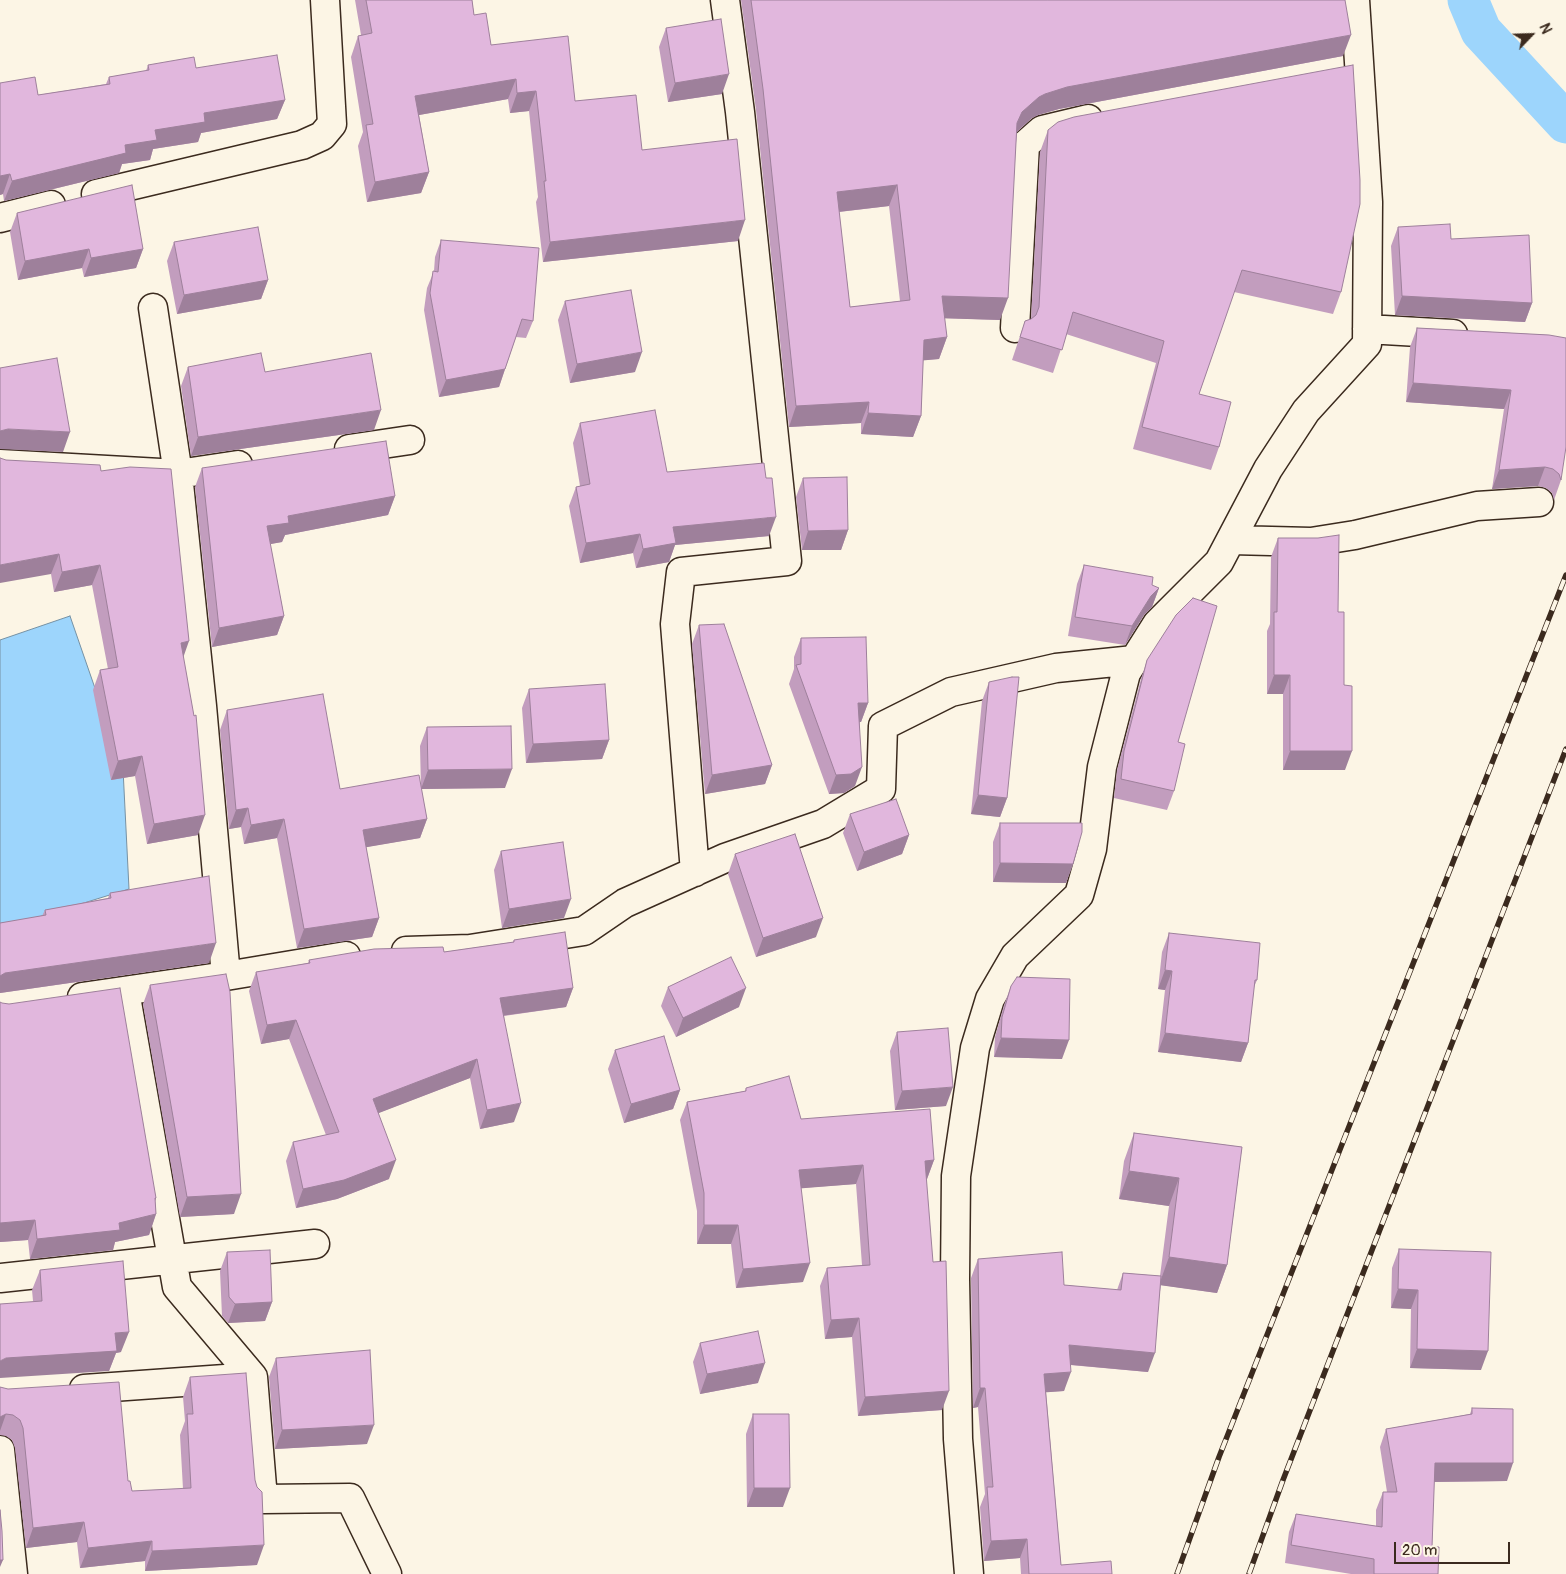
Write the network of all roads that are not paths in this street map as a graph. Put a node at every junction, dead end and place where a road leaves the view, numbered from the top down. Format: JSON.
{"nodes":[{"id":1,"x":325,"y":0,"type":"edge"},
{"id":2,"x":725,"y":0,"type":"edge"},
{"id":3,"x":1355,"y":0,"type":"edge"},
{"id":4,"x":1110,"y":115,"type":"edge"},
{"id":5,"x":0,"y":218,"type":"edge"},
{"id":6,"x":153,"y":308,"type":"dead end"},
{"id":7,"x":1015,"y":328,"type":"dead end"},
{"id":8,"x":1368,"y":329,"type":"junction"},
{"id":9,"x":1477,"y":335,"type":"edge"},
{"id":10,"x":410,"y":440,"type":"dead end"},
{"id":11,"x":323,"y":453,"type":"edge"},
{"id":12,"x":265,"y":461,"type":"edge"},
{"id":13,"x":0,"y":464,"type":"edge"},
{"id":14,"x":178,"y":474,"type":"junction"},
{"id":15,"x":1539,"y":502,"type":"dead end"},
{"id":16,"x":1231,"y":540,"type":"junction"},
{"id":17,"x":1134,"y":660,"type":"junction"},
{"id":18,"x":695,"y":872,"type":"junction"},
{"id":19,"x":226,"y":976,"type":"junction"},
{"id":20,"x":125,"y":991,"type":"junction"},
{"id":21,"x":58,"y":1001,"type":"edge"},
{"id":22,"x":315,"y":1244,"type":"dead end"},
{"id":23,"x":172,"y":1259,"type":"junction"},
{"id":24,"x":0,"y":1278,"type":"edge"},
{"id":25,"x":253,"y":1377,"type":"junction"},
{"id":26,"x":58,"y":1390,"type":"edge"},
{"id":27,"x":0,"y":1450,"type":"edge"},
{"id":28,"x":13,"y":1574,"type":"edge"},
{"id":29,"x":387,"y":1574,"type":"edge"},
{"id":30,"x":969,"y":1574,"type":"edge"}],
"edges":[{"from":1,"to":5,"type":"street"},
{"from":2,"to":18,"type":"street"},
{"from":3,"to":8,"type":"street"},
{"from":4,"to":7,"type":"street"},
{"from":6,"to":14,"type":"street"},
{"from":8,"to":9,"type":"street"},
{"from":8,"to":16,"type":"street"},
{"from":10,"to":11,"type":"street"},
{"from":12,"to":14,"type":"street"},
{"from":13,"to":14,"type":"street"},
{"from":14,"to":19,"type":"street"},
{"from":15,"to":16,"type":"street"},
{"from":16,"to":17,"type":"street"},
{"from":17,"to":18,"type":"street"},
{"from":17,"to":30,"type":"street"},
{"from":18,"to":19,"type":"street"},
{"from":19,"to":20,"type":"street"},
{"from":20,"to":21,"type":"street"},
{"from":20,"to":23,"type":"street"},
{"from":22,"to":23,"type":"street"},
{"from":23,"to":24,"type":"street"},
{"from":23,"to":25,"type":"street"},
{"from":25,"to":26,"type":"street"},
{"from":25,"to":29,"type":"street"},
{"from":27,"to":28,"type":"street"}]}
